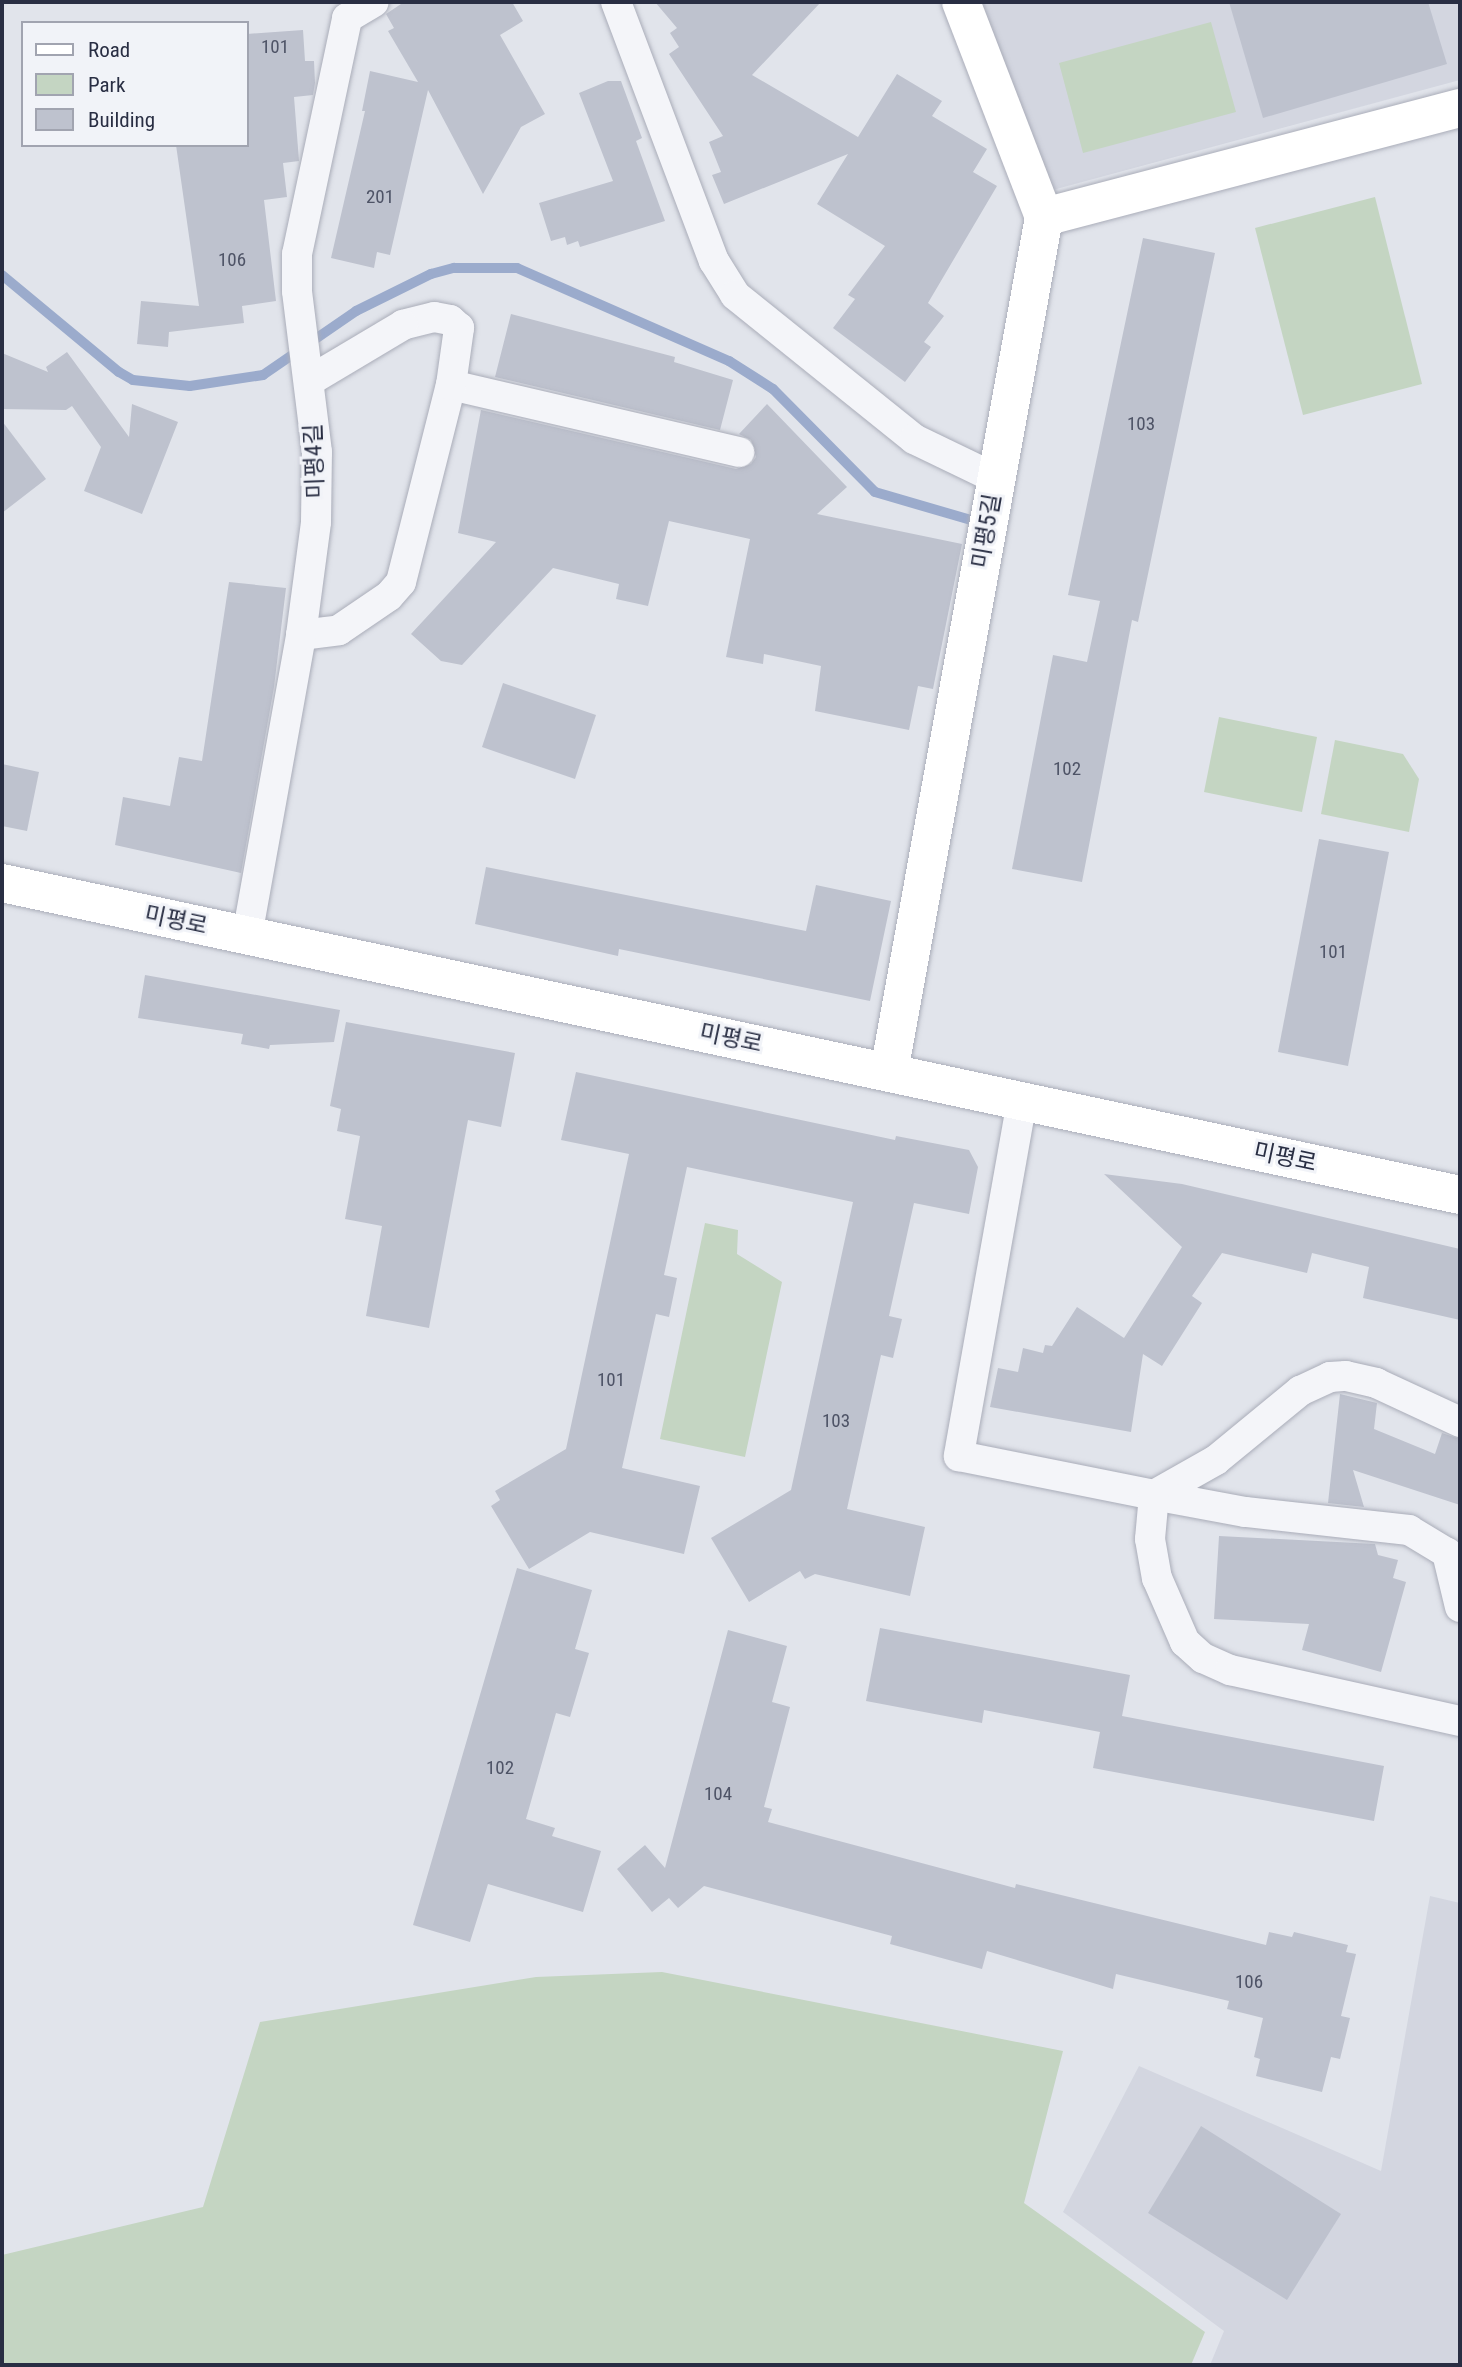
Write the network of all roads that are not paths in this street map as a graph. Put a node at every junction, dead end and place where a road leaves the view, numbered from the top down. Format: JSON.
{"nodes":[{"id":1,"x":374,"y":2,"type":"edge"},
{"id":2,"x":616,"y":2,"type":"edge"},
{"id":3,"x":961,"y":2,"type":"edge"},
{"id":4,"x":340,"y":10,"type":"edge"},
{"id":5,"x":1460,"y":108,"type":"edge"},
{"id":6,"x":1045,"y":217,"type":"junction"},
{"id":7,"x":308,"y":375,"type":"junction"},
{"id":8,"x":451,"y":386,"type":"junction"},
{"id":9,"x":739,"y":452,"type":"dead end"},
{"id":10,"x":997,"y":479,"type":"junction"},
{"id":11,"x":302,"y":635,"type":"junction"},
{"id":12,"x":2,"y":883,"type":"edge"},
{"id":13,"x":247,"y":936,"type":"junction"},
{"id":14,"x":889,"y":1072,"type":"junction"},
{"id":15,"x":1022,"y":1101,"type":"junction"},
{"id":16,"x":1460,"y":1195,"type":"edge"},
{"id":17,"x":1460,"y":1422,"type":"edge"},
{"id":18,"x":1154,"y":1495,"type":"junction"},
{"id":19,"x":1460,"y":1607,"type":"edge"},
{"id":20,"x":1460,"y":1721,"type":"edge"}],
"edges":[{"from":1,"to":4,"type":"street","name":"미평4길"},
{"from":2,"to":10,"type":"street"},
{"from":3,"to":6,"type":"street"},
{"from":4,"to":7,"type":"street","name":"미평4길"},
{"from":5,"to":6,"type":"street"},
{"from":6,"to":10,"type":"street","name":"미평5길"},
{"from":7,"to":8,"type":"street"},
{"from":7,"to":11,"type":"street","name":"미평4길"},
{"from":8,"to":9,"type":"street"},
{"from":8,"to":11,"type":"street"},
{"from":10,"to":14,"type":"street","name":"미평5길"},
{"from":11,"to":13,"type":"street","name":"미평4길"},
{"from":12,"to":13,"type":"street","name":"미평로"},
{"from":13,"to":14,"type":"street","name":"미평로"},
{"from":14,"to":15,"type":"street","name":"미평로"},
{"from":15,"to":16,"type":"street","name":"미평로"},
{"from":15,"to":18,"type":"street"},
{"from":17,"to":18,"type":"street"},
{"from":18,"to":19,"type":"street"},
{"from":18,"to":20,"type":"street"}]}
